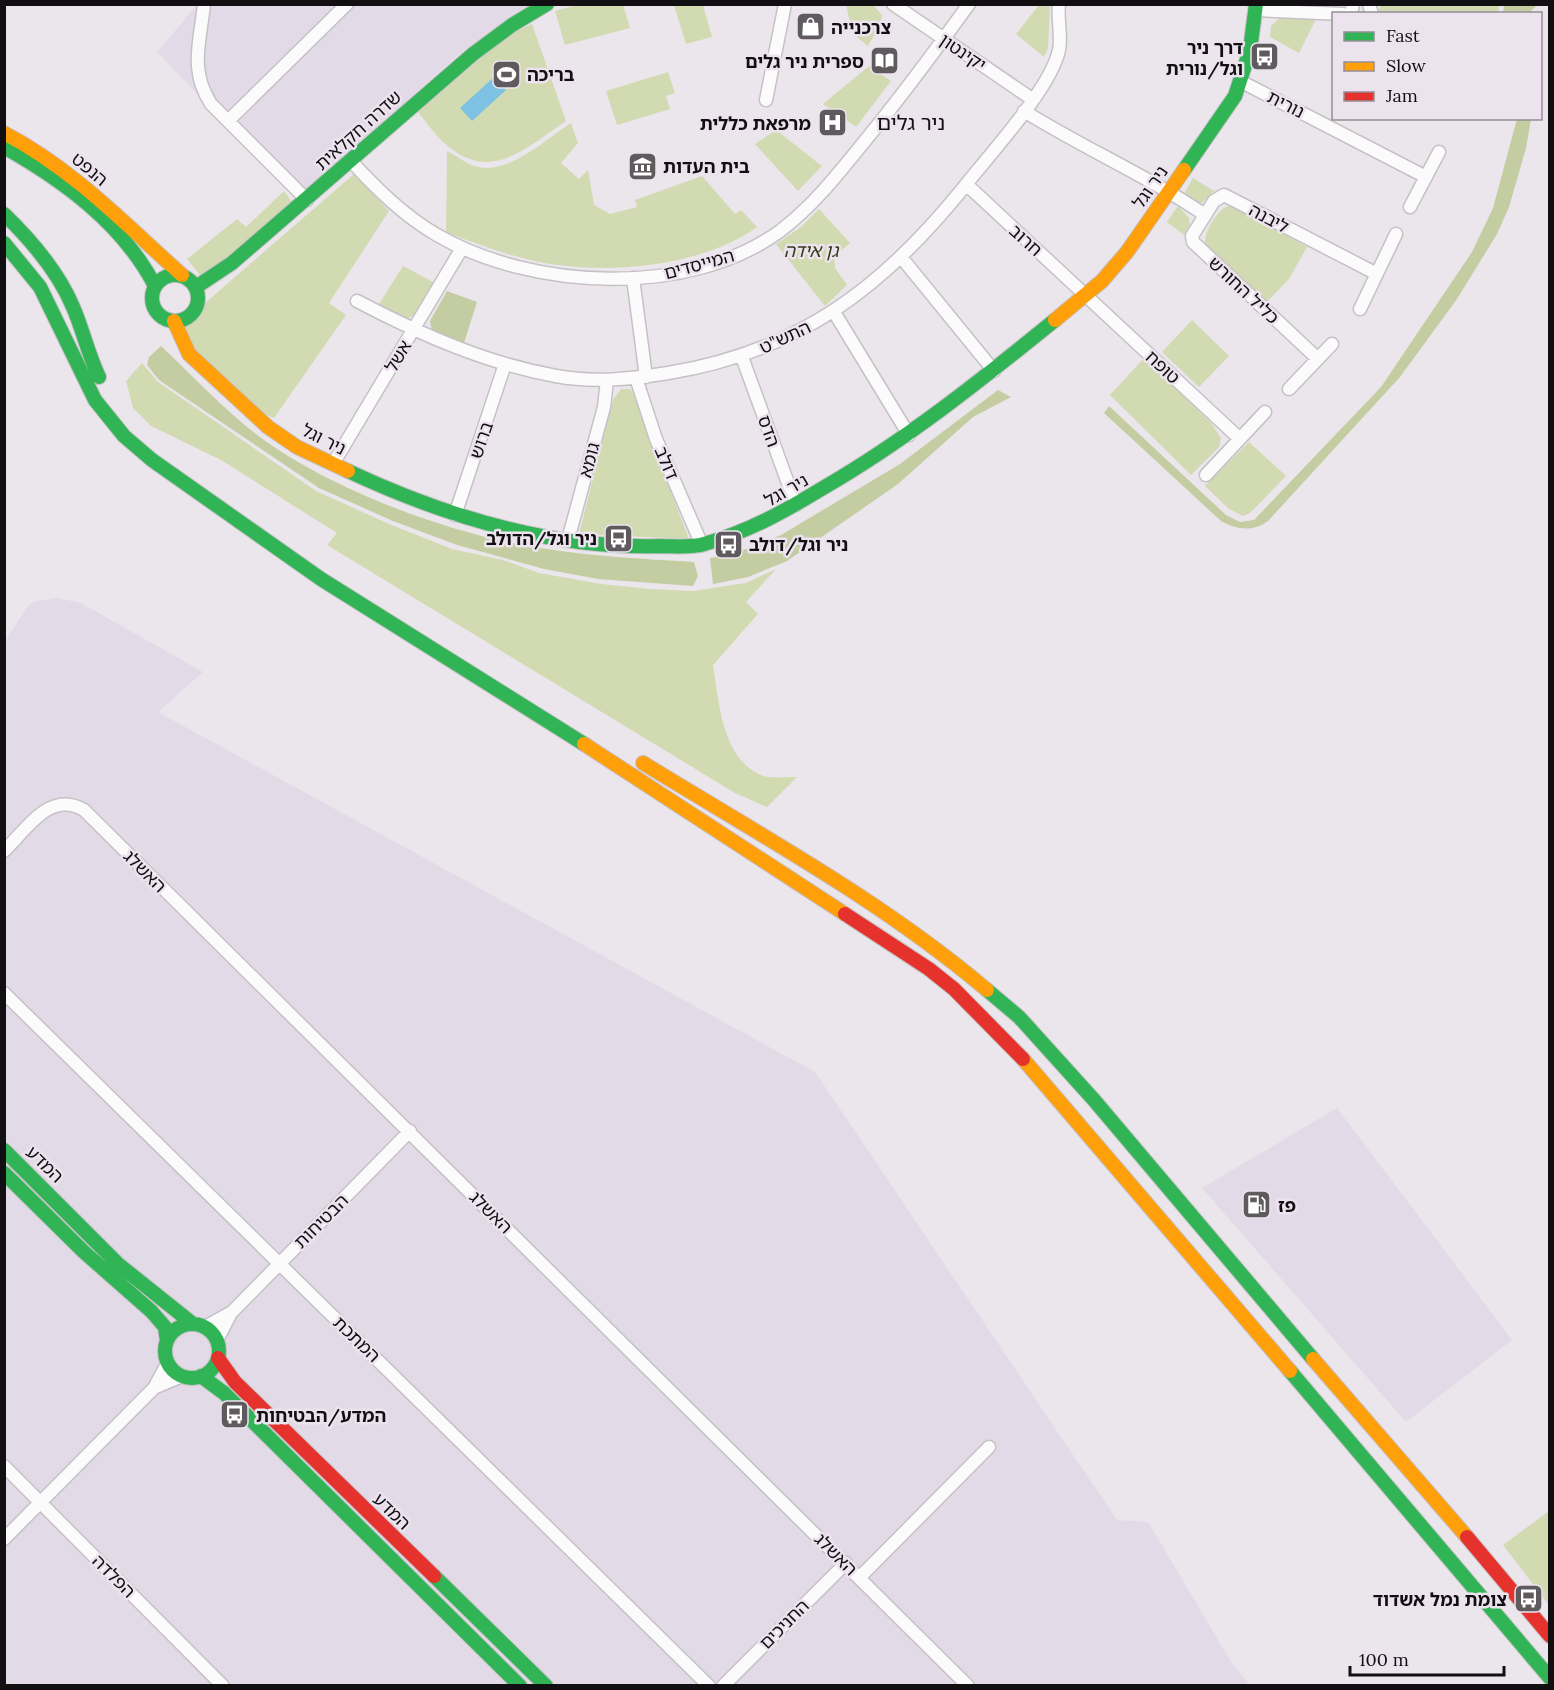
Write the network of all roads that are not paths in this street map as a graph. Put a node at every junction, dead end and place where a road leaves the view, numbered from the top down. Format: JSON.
{"nodes":[{"id":1,"x":204,"y":4,"type":"edge"},
{"id":2,"x":347,"y":4,"type":"edge"},
{"id":3,"x":547,"y":4,"type":"edge"},
{"id":4,"x":785,"y":4,"type":"edge"},
{"id":5,"x":893,"y":4,"type":"edge"},
{"id":6,"x":969,"y":4,"type":"edge"},
{"id":7,"x":1059,"y":4,"type":"edge"},
{"id":8,"x":1353,"y":5,"type":"edge"},
{"id":9,"x":1256,"y":7,"type":"edge"},
{"id":10,"x":1339,"y":12,"type":"edge"},
{"id":11,"x":944,"y":39,"type":"junction"},
{"id":12,"x":1242,"y":82,"type":"junction"},
{"id":13,"x":1032,"y":99,"type":"junction"},
{"id":14,"x":766,"y":100,"type":"dead end"},
{"id":15,"x":1024,"y":111,"type":"junction"},
{"id":16,"x":228,"y":121,"type":"junction"},
{"id":17,"x":4,"y":133,"type":"edge"},
{"id":18,"x":4,"y":147,"type":"edge"},
{"id":19,"x":1439,"y":152,"type":"dead end"},
{"id":20,"x":351,"y":161,"type":"junction"},
{"id":21,"x":1426,"y":177,"type":"junction"},
{"id":22,"x":966,"y":184,"type":"junction"},
{"id":23,"x":1170,"y":191,"type":"junction"},
{"id":24,"x":307,"y":200,"type":"junction"},
{"id":25,"x":4,"y":205,"type":"edge"},
{"id":26,"x":1410,"y":207,"type":"dead end"},
{"id":27,"x":4,"y":214,"type":"edge"},
{"id":28,"x":1205,"y":215,"type":"junction"},
{"id":29,"x":20,"y":229,"type":"junction"},
{"id":30,"x":1396,"y":234,"type":"dead end"},
{"id":31,"x":4,"y":243,"type":"edge"},
{"id":32,"x":141,"y":246,"type":"junction"},
{"id":33,"x":462,"y":248,"type":"junction"},
{"id":34,"x":901,"y":257,"type":"junction"},
{"id":35,"x":1377,"y":274,"type":"junction"},
{"id":36,"x":182,"y":275,"type":"junction"},
{"id":37,"x":633,"y":278,"type":"junction"},
{"id":38,"x":155,"y":286,"type":"junction"},
{"id":39,"x":196,"y":287,"type":"junction"},
{"id":40,"x":1087,"y":295,"type":"junction"},
{"id":41,"x":357,"y":301,"type":"dead end"},
{"id":42,"x":1360,"y":309,"type":"dead end"},
{"id":43,"x":834,"y":312,"type":"junction"},
{"id":44,"x":174,"y":321,"type":"junction"},
{"id":45,"x":414,"y":330,"type":"junction"},
{"id":46,"x":1332,"y":344,"type":"dead end"},
{"id":47,"x":742,"y":357,"type":"junction"},
{"id":48,"x":1318,"y":359,"type":"junction"},
{"id":49,"x":505,"y":364,"type":"junction"},
{"id":50,"x":994,"y":370,"type":"junction"},
{"id":51,"x":641,"y":378,"type":"junction"},
{"id":52,"x":607,"y":380,"type":"junction"},
{"id":53,"x":1289,"y":389,"type":"dead end"},
{"id":54,"x":1265,"y":412,"type":"dead end"},
{"id":55,"x":909,"y":435,"type":"junction"},
{"id":56,"x":1240,"y":439,"type":"junction"},
{"id":57,"x":333,"y":464,"type":"junction"},
{"id":58,"x":1206,"y":475,"type":"dead end"},
{"id":59,"x":796,"y":504,"type":"junction"},
{"id":60,"x":454,"y":515,"type":"junction"},
{"id":61,"x":568,"y":540,"type":"junction"},
{"id":62,"x":702,"y":545,"type":"junction"},
{"id":63,"x":589,"y":730,"type":"dead end"},
{"id":64,"x":629,"y":755,"type":"dead end"},
{"id":65,"x":4,"y":850,"type":"edge"},
{"id":66,"x":4,"y":993,"type":"edge"},
{"id":67,"x":410,"y":1131,"type":"junction"},
{"id":68,"x":4,"y":1150,"type":"edge"},
{"id":69,"x":4,"y":1173,"type":"edge"},
{"id":70,"x":280,"y":1263,"type":"junction"},
{"id":71,"x":232,"y":1312,"type":"junction"},
{"id":72,"x":199,"y":1326,"type":"junction"},
{"id":73,"x":216,"y":1340,"type":"junction"},
{"id":74,"x":167,"y":1341,"type":"junction"},
{"id":75,"x":218,"y":1358,"type":"junction"},
{"id":76,"x":168,"y":1362,"type":"junction"},
{"id":77,"x":182,"y":1376,"type":"junction"},
{"id":78,"x":201,"y":1376,"type":"junction"},
{"id":79,"x":154,"y":1388,"type":"junction"},
{"id":80,"x":989,"y":1447,"type":"dead end"},
{"id":81,"x":4,"y":1466,"type":"edge"},
{"id":82,"x":41,"y":1503,"type":"junction"},
{"id":83,"x":4,"y":1539,"type":"edge"},
{"id":84,"x":846,"y":1563,"type":"junction"},
{"id":85,"x":860,"y":1577,"type":"junction"},
{"id":86,"x":1550,"y":1636,"type":"edge"},
{"id":87,"x":1535,"y":1660,"type":"junction"},
{"id":88,"x":1550,"y":1678,"type":"edge"},
{"id":89,"x":223,"y":1686,"type":"edge"},
{"id":90,"x":520,"y":1686,"type":"edge"},
{"id":91,"x":546,"y":1686,"type":"edge"},
{"id":92,"x":709,"y":1686,"type":"edge"},
{"id":93,"x":723,"y":1686,"type":"edge"},
{"id":94,"x":968,"y":1686,"type":"edge"},
{"id":95,"x":1547,"y":1686,"type":"edge"}],
"edges":[{"from":1,"to":16,"type":"street"},
{"from":2,"to":16,"type":"street"},
{"from":3,"to":20,"type":"main road","name":"שדרה חקלאית"},
{"from":4,"to":14,"type":"street"},
{"from":5,"to":11,"type":"street","name":"יקינטון"},
{"from":6,"to":11,"type":"street","name":"המייסדים"},
{"from":7,"to":13,"type":"street","name":"התש\"ט"},
{"from":8,"to":10,"type":"street"},
{"from":9,"to":10,"type":"street"},
{"from":9,"to":12,"type":"main road","name":"ניר וגל"},
{"from":11,"to":13,"type":"street","name":"יקינטון"},
{"from":11,"to":37,"type":"street","name":"המייסדים"},
{"from":12,"to":21,"type":"street","name":"נורית"},
{"from":12,"to":23,"type":"main road","name":"ניר וגל"},
{"from":13,"to":15,"type":"street","name":"התש\"ט"},
{"from":15,"to":22,"type":"street","name":"התש\"ט"},
{"from":15,"to":23,"type":"street"},
{"from":16,"to":24,"type":"street"},
{"from":17,"to":32,"type":"main road","name":"הנפט"},
{"from":18,"to":32,"type":"main road","name":"הנפט"},
{"from":19,"to":21,"type":"street"},
{"from":20,"to":24,"type":"main road","name":"שדרה חקלאית"},
{"from":20,"to":33,"type":"street","name":"המייסדים"},
{"from":21,"to":26,"type":"street"},
{"from":22,"to":34,"type":"street","name":"התש\"ט"},
{"from":22,"to":40,"type":"street","name":"חרוב"},
{"from":23,"to":28,"type":"street"},
{"from":23,"to":40,"type":"main road","name":"ניר וגל"},
{"from":24,"to":39,"type":"main road","name":"שדרה חקלאית"},
{"from":25,"to":29,"type":"main road"},
{"from":27,"to":29,"type":"main road"},
{"from":28,"to":35,"type":"street","name":"ליבנה"},
{"from":28,"to":48,"type":"street","name":"כליל החורש"},
{"from":29,"to":63,"type":"main road"},
{"from":30,"to":35,"type":"street"},
{"from":31,"to":87,"type":"main road"},
{"from":32,"to":36,"type":"main road","name":"הנפט"},
{"from":32,"to":38,"type":"main road","name":"הנפט"},
{"from":33,"to":37,"type":"street","name":"המייסדים"},
{"from":33,"to":45,"type":"street","name":"אשל"},
{"from":34,"to":43,"type":"street","name":"התש\"ט"},
{"from":34,"to":50,"type":"street"},
{"from":35,"to":42,"type":"street"},
{"from":36,"to":38,"type":"main road"},
{"from":36,"to":39,"type":"main road"},
{"from":37,"to":51,"type":"street","name":"דולב"},
{"from":38,"to":44,"type":"main road"},
{"from":39,"to":44,"type":"main road"},
{"from":40,"to":50,"type":"main road","name":"ניר וגל"},
{"from":40,"to":56,"type":"street","name":"טופח"},
{"from":41,"to":45,"type":"street","name":"התש\"ט"},
{"from":43,"to":47,"type":"street","name":"התש\"ט"},
{"from":43,"to":55,"type":"street"},
{"from":44,"to":57,"type":"main road","name":"ניר וגל"},
{"from":45,"to":49,"type":"street","name":"התש\"ט"},
{"from":45,"to":57,"type":"street","name":"אשל"},
{"from":46,"to":48,"type":"street"},
{"from":47,"to":51,"type":"street","name":"התש\"ט"},
{"from":47,"to":59,"type":"street","name":"הדס"},
{"from":48,"to":53,"type":"street"},
{"from":49,"to":52,"type":"street","name":"התש\"ט"},
{"from":49,"to":60,"type":"street","name":"ברוש"},
{"from":50,"to":55,"type":"main road","name":"ניר וגל"},
{"from":51,"to":52,"type":"street","name":"התש\"ט"},
{"from":51,"to":62,"type":"street","name":"דולב"},
{"from":52,"to":61,"type":"street","name":"גומא"},
{"from":54,"to":56,"type":"street"},
{"from":55,"to":59,"type":"main road","name":"ניר וגל"},
{"from":56,"to":58,"type":"street"},
{"from":57,"to":60,"type":"main road","name":"ניר וגל"},
{"from":59,"to":62,"type":"main road","name":"ניר וגל"},
{"from":60,"to":61,"type":"main road","name":"ניר וגל"},
{"from":61,"to":62,"type":"main road","name":"ניר וגל"},
{"from":64,"to":86,"type":"main road"},
{"from":65,"to":67,"type":"street","name":"האשלג"},
{"from":66,"to":70,"type":"street","name":"המתכת"},
{"from":67,"to":70,"type":"street","name":"הבטיחות"},
{"from":67,"to":84,"type":"street","name":"האשלג"},
{"from":68,"to":72,"type":"main road","name":"המדע"},
{"from":69,"to":74,"type":"main road","name":"המדע"},
{"from":70,"to":71,"type":"street","name":"הבטיחות"},
{"from":70,"to":92,"type":"street","name":"המתכת"},
{"from":71,"to":72,"type":"street","name":"הבטיחות"},
{"from":71,"to":73,"type":"street","name":"הבטיחות"},
{"from":72,"to":73,"type":"main road"},
{"from":72,"to":74,"type":"main road"},
{"from":73,"to":75,"type":"main road"},
{"from":74,"to":76,"type":"main road"},
{"from":75,"to":78,"type":"main road"},
{"from":75,"to":91,"type":"main road","name":"המדע"},
{"from":76,"to":77,"type":"main road"},
{"from":76,"to":79,"type":"street"},
{"from":77,"to":78,"type":"main road"},
{"from":77,"to":79,"type":"street"},
{"from":78,"to":90,"type":"main road","name":"המדע"},
{"from":79,"to":82,"type":"street"},
{"from":80,"to":85,"type":"street"},
{"from":81,"to":82,"type":"street","name":"הפלדה"},
{"from":82,"to":83,"type":"street"},
{"from":82,"to":89,"type":"street","name":"הפלדה"},
{"from":84,"to":85,"type":"street","name":"האשלג"},
{"from":84,"to":93,"type":"street","name":"החניכים"},
{"from":85,"to":94,"type":"street","name":"האשלג"},
{"from":87,"to":88,"type":"main road"},
{"from":87,"to":95,"type":"main road"}]}
